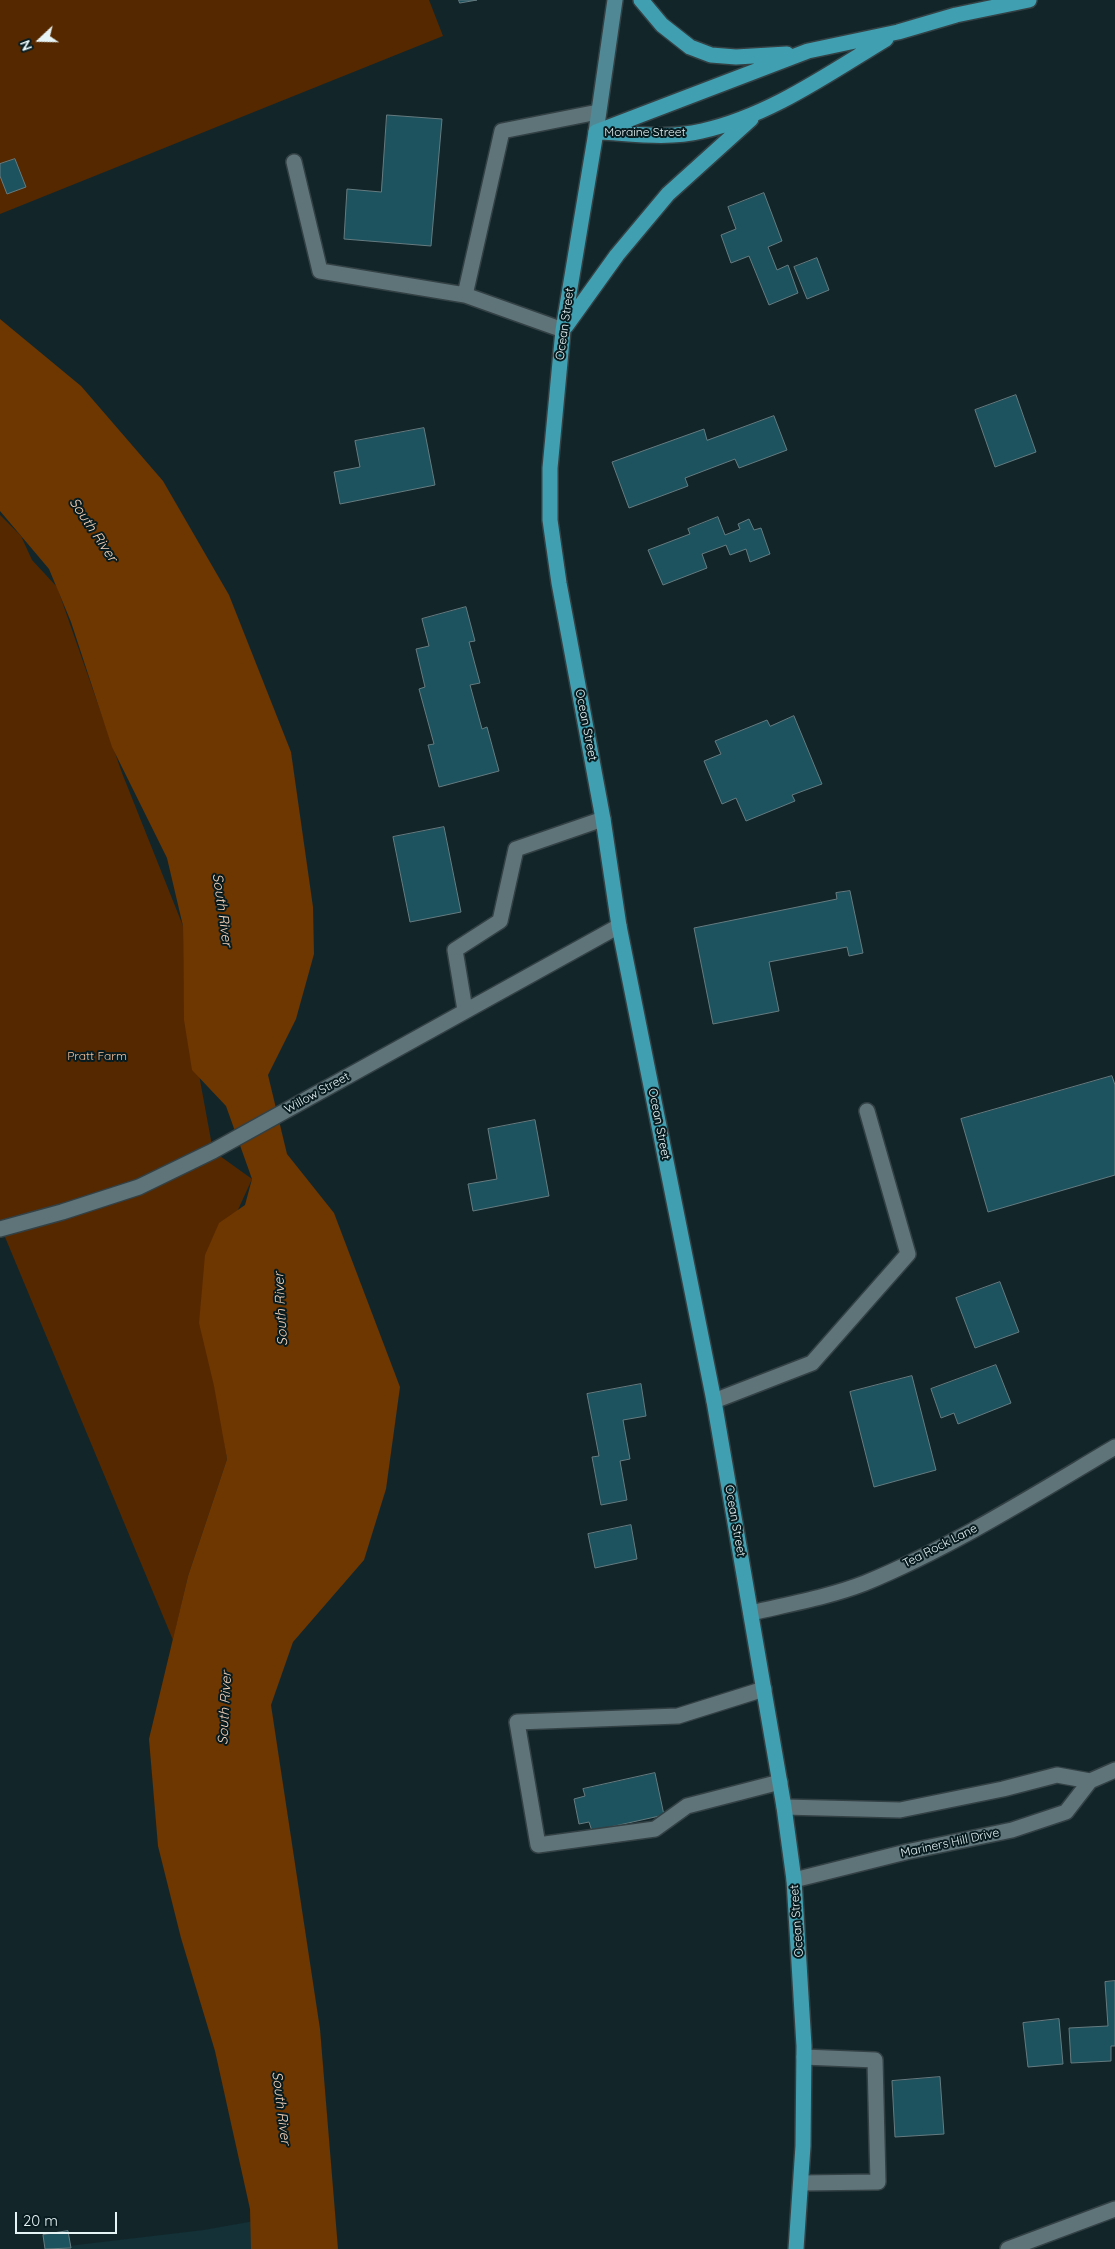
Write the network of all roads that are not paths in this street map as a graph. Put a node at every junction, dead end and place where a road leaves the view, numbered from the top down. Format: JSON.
{"nodes":[{"id":1,"x":615,"y":0,"type":"edge"},
{"id":2,"x":641,"y":0,"type":"edge"},
{"id":3,"x":1030,"y":0,"type":"edge"},
{"id":4,"x":898,"y":32,"type":"junction"},
{"id":5,"x":808,"y":51,"type":"junction"},
{"id":6,"x":598,"y":112,"type":"junction"},
{"id":7,"x":756,"y":114,"type":"junction"},
{"id":8,"x":596,"y":132,"type":"junction"},
{"id":9,"x":294,"y":162,"type":"dead end"},
{"id":10,"x":465,"y":294,"type":"junction"},
{"id":11,"x":563,"y":330,"type":"junction"},
{"id":12,"x":603,"y":819,"type":"junction"},
{"id":13,"x":620,"y":926,"type":"junction"},
{"id":14,"x":465,"y":1010,"type":"junction"},
{"id":15,"x":867,"y":1111,"type":"dead end"},
{"id":16,"x":0,"y":1229,"type":"edge"},
{"id":17,"x":714,"y":1401,"type":"junction"},
{"id":18,"x":1115,"y":1447,"type":"edge"},
{"id":19,"x":751,"y":1612,"type":"junction"},
{"id":20,"x":764,"y":1689,"type":"junction"},
{"id":21,"x":1115,"y":1770,"type":"edge"},
{"id":22,"x":1090,"y":1781,"type":"junction"},
{"id":23,"x":780,"y":1782,"type":"junction"},
{"id":24,"x":784,"y":1807,"type":"junction"},
{"id":25,"x":794,"y":1880,"type":"junction"},
{"id":26,"x":804,"y":2057,"type":"junction"},
{"id":27,"x":801,"y":2183,"type":"junction"},
{"id":28,"x":1115,"y":2209,"type":"edge"},
{"id":29,"x":796,"y":2249,"type":"edge"},
{"id":30,"x":1008,"y":2249,"type":"edge"}],
"edges":[{"from":1,"to":6,"type":"main road","name":"Ocean Street"},
{"from":2,"to":5,"type":"main road"},
{"from":3,"to":4,"type":"main road","name":"Moraine Street"},
{"from":4,"to":5,"type":"main road","name":"Moraine Street"},
{"from":4,"to":7,"type":"main road","name":"Moraine Street"},
{"from":5,"to":8,"type":"main road","name":"Moraine Street"},
{"from":6,"to":8,"type":"main road","name":"Ocean Street"},
{"from":6,"to":10,"type":"street"},
{"from":7,"to":8,"type":"main road","name":"Moraine Street"},
{"from":7,"to":11,"type":"main road"},
{"from":8,"to":11,"type":"main road","name":"Ocean Street"},
{"from":9,"to":10,"type":"street"},
{"from":10,"to":11,"type":"street"},
{"from":11,"to":12,"type":"main road","name":"Ocean Street"},
{"from":12,"to":13,"type":"main road","name":"Ocean Street"},
{"from":12,"to":14,"type":"street"},
{"from":13,"to":14,"type":"street","name":"Willow Street"},
{"from":13,"to":17,"type":"main road","name":"Ocean Street"},
{"from":14,"to":16,"type":"street","name":"Willow Street"},
{"from":15,"to":17,"type":"street"},
{"from":17,"to":19,"type":"main road","name":"Ocean Street"},
{"from":18,"to":19,"type":"street","name":"Tea Rock Lane"},
{"from":19,"to":20,"type":"main road","name":"Ocean Street"},
{"from":20,"to":23,"type":"main road","name":"Ocean Street"},
{"from":20,"to":23,"type":"street"},
{"from":21,"to":22,"type":"street","name":"Mariners Hill Drive"},
{"from":22,"to":24,"type":"street"},
{"from":22,"to":25,"type":"street","name":"Mariners Hill Drive"},
{"from":23,"to":24,"type":"main road","name":"Ocean Street"},
{"from":24,"to":25,"type":"main road","name":"Ocean Street"},
{"from":25,"to":26,"type":"main road","name":"Ocean Street"},
{"from":26,"to":27,"type":"main road","name":"Ocean Street"},
{"from":26,"to":27,"type":"street"},
{"from":27,"to":29,"type":"main road","name":"Ocean Street"},
{"from":28,"to":30,"type":"street"}]}
